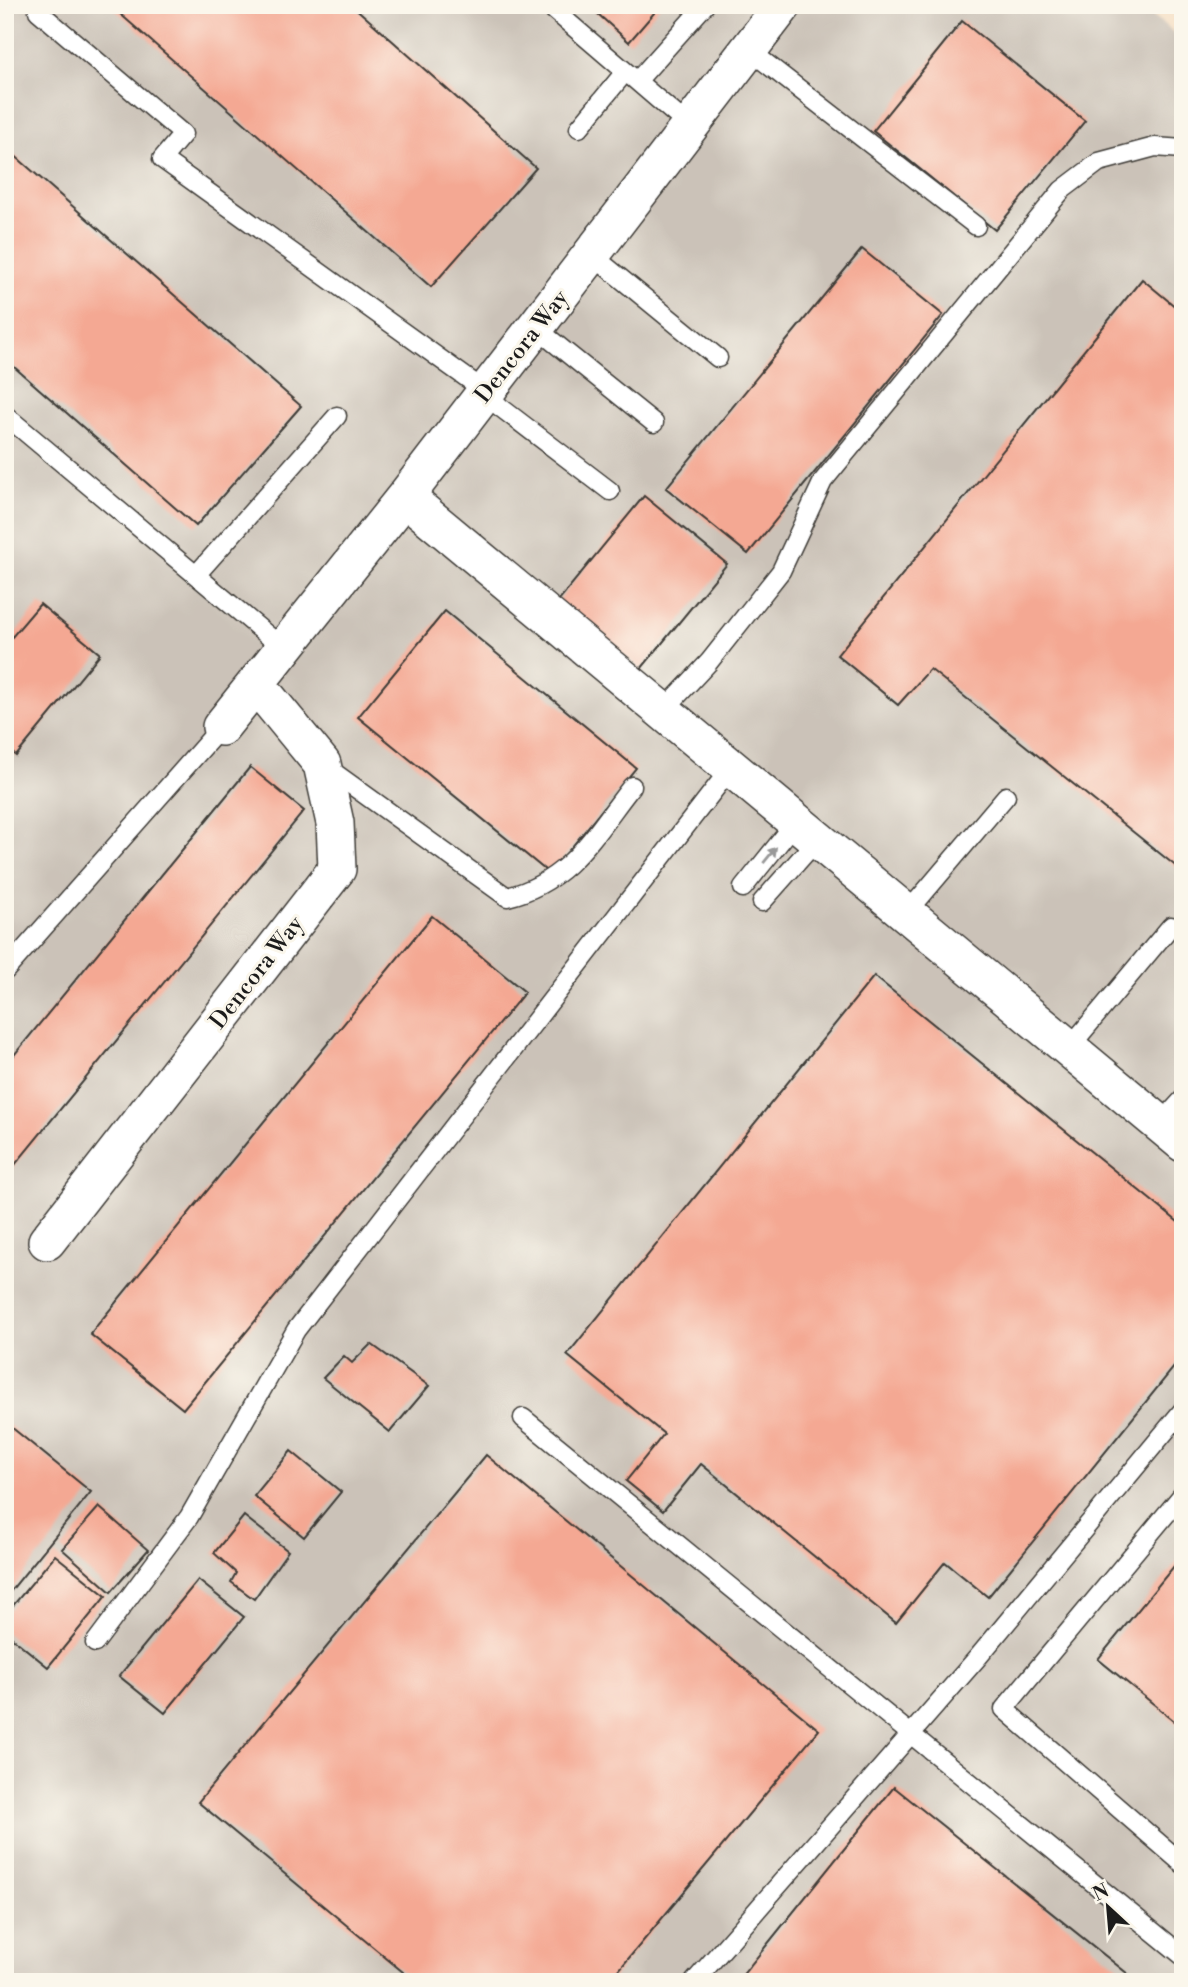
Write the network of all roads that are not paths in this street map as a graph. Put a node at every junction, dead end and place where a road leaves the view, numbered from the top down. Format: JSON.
{"nodes":[{"id":1,"x":548,"y":5,"type":"edge"},
{"id":2,"x":705,"y":5,"type":"edge"},
{"id":3,"x":783,"y":5,"type":"edge"},
{"id":4,"x":38,"y":11,"type":"dead end"},
{"id":5,"x":749,"y":50,"type":"junction"},
{"id":6,"x":631,"y":76,"type":"junction"},
{"id":7,"x":689,"y":127,"type":"junction"},
{"id":8,"x":579,"y":128,"type":"dead end"},
{"id":9,"x":1183,"y":149,"type":"edge"},
{"id":10,"x":976,"y":226,"type":"dead end"},
{"id":11,"x":592,"y":255,"type":"junction"},
{"id":12,"x":536,"y":327,"type":"junction"},
{"id":13,"x":718,"y":358,"type":"dead end"},
{"id":14,"x":485,"y":391,"type":"junction"},
{"id":15,"x":5,"y":415,"type":"edge"},
{"id":16,"x":337,"y":416,"type":"dead end"},
{"id":17,"x":654,"y":423,"type":"dead end"},
{"id":18,"x":610,"y":491,"type":"dead end"},
{"id":19,"x":405,"y":497,"type":"junction"},
{"id":20,"x":195,"y":575,"type":"junction"},
{"id":21,"x":284,"y":649,"type":"junction"},
{"id":22,"x":256,"y":684,"type":"junction"},
{"id":23,"x":663,"y":711,"type":"junction"},
{"id":24,"x":222,"y":727,"type":"joint"},
{"id":25,"x":322,"y":764,"type":"junction"},
{"id":26,"x":731,"y":768,"type":"junction"},
{"id":27,"x":632,"y":786,"type":"dead end"},
{"id":28,"x":1006,"y":796,"type":"dead end"},
{"id":29,"x":807,"y":831,"type":"junction"},
{"id":30,"x":743,"y":888,"type":"dead end"},
{"id":31,"x":762,"y":902,"type":"dead end"},
{"id":32,"x":906,"y":914,"type":"junction"},
{"id":33,"x":1171,"y":926,"type":"dead end"},
{"id":34,"x":5,"y":971,"type":"edge"},
{"id":35,"x":1069,"y":1048,"type":"junction"},
{"id":36,"x":1175,"y":1122,"type":"edge"},
{"id":37,"x":47,"y":1241,"type":"dead end"},
{"id":38,"x":1183,"y":1410,"type":"edge"},
{"id":39,"x":523,"y":1418,"type":"dead end"},
{"id":40,"x":1183,"y":1494,"type":"edge"},
{"id":41,"x":95,"y":1643,"type":"dead end"},
{"id":42,"x":911,"y":1734,"type":"junction"},
{"id":43,"x":1183,"y":1864,"type":"edge"},
{"id":44,"x":1183,"y":1956,"type":"edge"},
{"id":45,"x":694,"y":1982,"type":"edge"}],
"edges":[{"from":1,"to":6,"type":"lane"},
{"from":2,"to":6,"type":"lane"},
{"from":3,"to":5,"type":"street","name":"Dencora Way"},
{"from":4,"to":14,"type":"lane"},
{"from":5,"to":7,"type":"street","name":"Dencora Way"},
{"from":5,"to":10,"type":"lane"},
{"from":6,"to":7,"type":"lane"},
{"from":6,"to":8,"type":"lane"},
{"from":7,"to":11,"type":"street","name":"Dencora Way"},
{"from":9,"to":23,"type":"lane"},
{"from":11,"to":12,"type":"street","name":"Dencora Way"},
{"from":11,"to":13,"type":"lane"},
{"from":12,"to":14,"type":"street","name":"Dencora Way"},
{"from":12,"to":17,"type":"lane"},
{"from":14,"to":18,"type":"lane"},
{"from":14,"to":19,"type":"street","name":"Dencora Way"},
{"from":15,"to":20,"type":"lane"},
{"from":16,"to":20,"type":"lane"},
{"from":19,"to":21,"type":"street","name":"Dencora Way"},
{"from":19,"to":23,"type":"street"},
{"from":20,"to":21,"type":"lane"},
{"from":21,"to":22,"type":"street","name":"Dencora Way"},
{"from":22,"to":24,"type":"street","name":"Dencora Way"},
{"from":22,"to":25,"type":"street","name":"Dencora Way"},
{"from":23,"to":26,"type":"street"},
{"from":24,"to":34,"type":"lane"},
{"from":25,"to":27,"type":"lane"},
{"from":25,"to":37,"type":"street","name":"Dencora Way"},
{"from":26,"to":29,"type":"street"},
{"from":26,"to":41,"type":"lane"},
{"from":28,"to":32,"type":"lane"},
{"from":30,"to":29,"type":"lane","one_way":true},
{"from":29,"to":31,"type":"lane"},
{"from":29,"to":32,"type":"street"},
{"from":32,"to":35,"type":"street"},
{"from":33,"to":35,"type":"lane"},
{"from":35,"to":36,"type":"street"},
{"from":38,"to":42,"type":"lane"},
{"from":39,"to":42,"type":"lane"},
{"from":40,"to":43,"type":"lane"},
{"from":42,"to":44,"type":"lane"},
{"from":42,"to":45,"type":"lane"}]}
